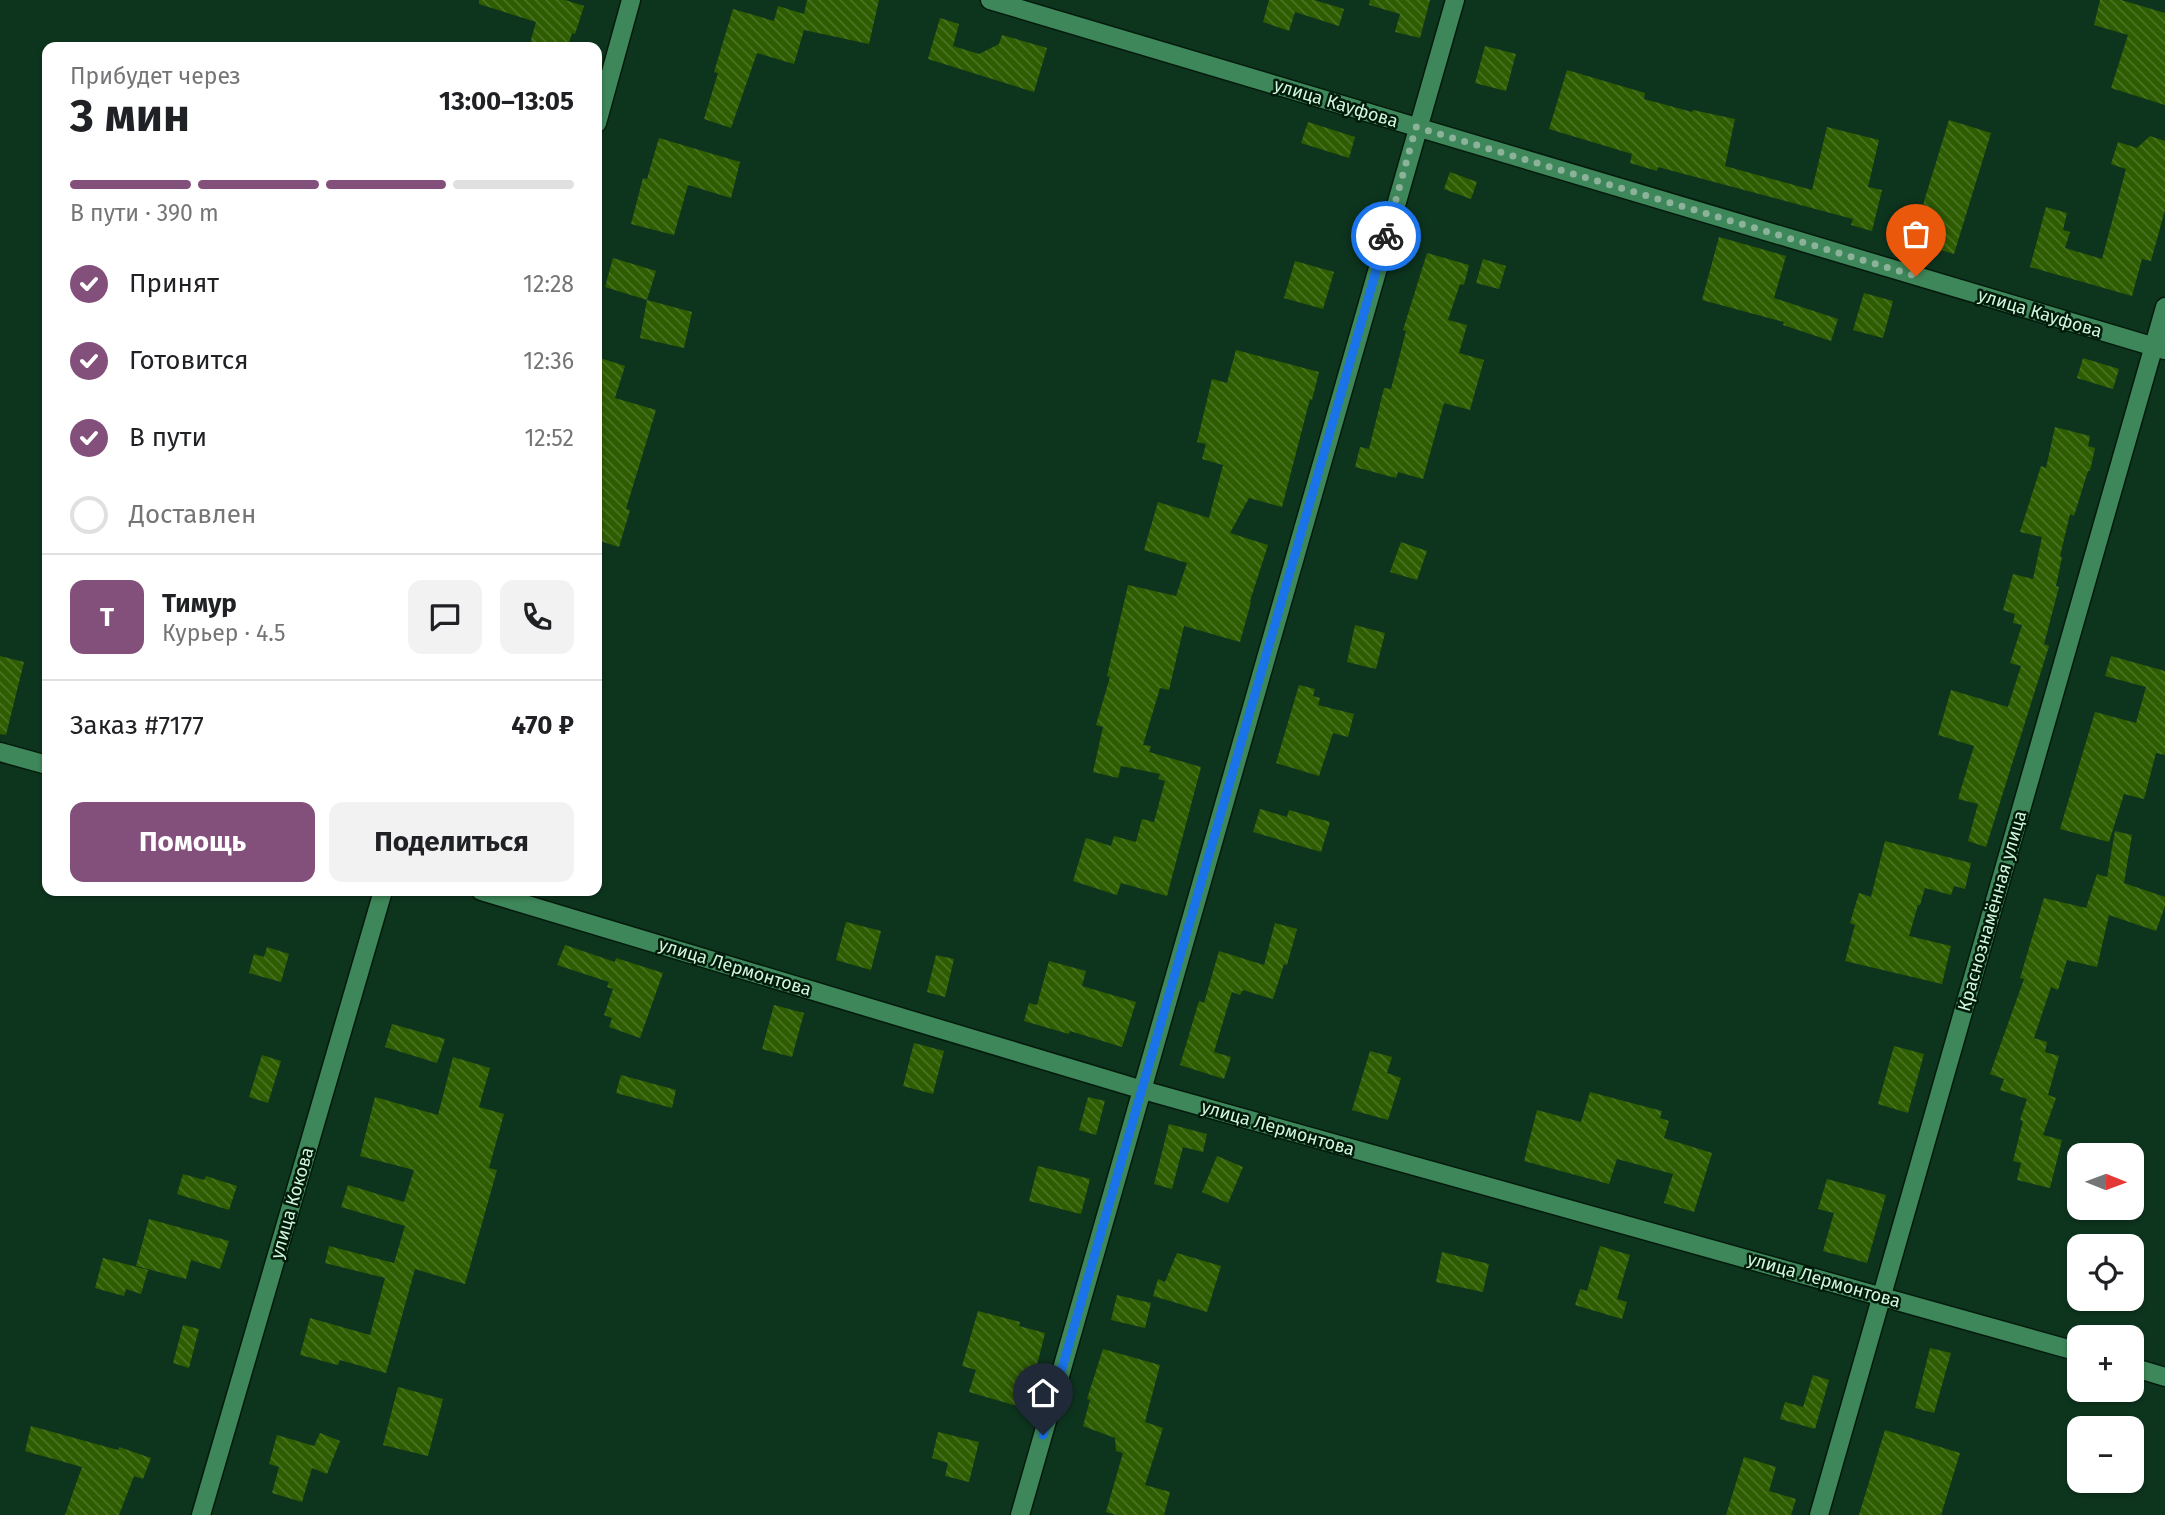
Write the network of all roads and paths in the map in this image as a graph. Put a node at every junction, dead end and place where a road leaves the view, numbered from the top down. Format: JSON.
{"nodes":[{"id":1,"x":631,"y":0,"type":"edge"},
{"id":2,"x":990,"y":0,"type":"edge"},
{"id":3,"x":1454,"y":0,"type":"edge"},
{"id":4,"x":602,"y":105,"type":"edge"},
{"id":5,"x":1416,"y":127,"type":"junction"},
{"id":6,"x":2165,"y":307,"type":"edge"},
{"id":7,"x":2159,"y":348,"type":"edge"},
{"id":8,"x":0,"y":752,"type":"edge"},
{"id":9,"x":42,"y":764,"type":"edge"},
{"id":10,"x":382,"y":896,"type":"edge"},
{"id":11,"x":498,"y":896,"type":"edge"},
{"id":12,"x":1143,"y":1090,"type":"junction"},
{"id":13,"x":1882,"y":1296,"type":"junction"},
{"id":14,"x":2067,"y":1349,"type":"edge"},
{"id":15,"x":2144,"y":1371,"type":"edge"},
{"id":16,"x":2165,"y":1377,"type":"edge"},
{"id":17,"x":201,"y":1515,"type":"edge"},
{"id":18,"x":1020,"y":1515,"type":"edge"},
{"id":19,"x":1819,"y":1515,"type":"edge"}],
"edges":[{"from":1,"to":4,"type":"street"},
{"from":2,"to":5,"type":"street","name":"улица Кауфова"},
{"from":3,"to":5,"type":"street"},
{"from":5,"to":7,"type":"street","name":"улица Кауфова"},
{"from":5,"to":12,"type":"street"},
{"from":6,"to":7,"type":"street","name":"Краснознамённая улица"},
{"from":7,"to":13,"type":"street","name":"Краснознамённая улица"},
{"from":8,"to":9,"type":"street"},
{"from":10,"to":17,"type":"street","name":"улица Кокова"},
{"from":11,"to":12,"type":"street","name":"улица Лермонтова"},
{"from":12,"to":13,"type":"street","name":"улица Лермонтова"},
{"from":12,"to":18,"type":"street"},
{"from":13,"to":14,"type":"street","name":"улица Лермонтова"},
{"from":13,"to":19,"type":"street","name":"Краснознамённая улица"},
{"from":15,"to":16,"type":"street"}]}
